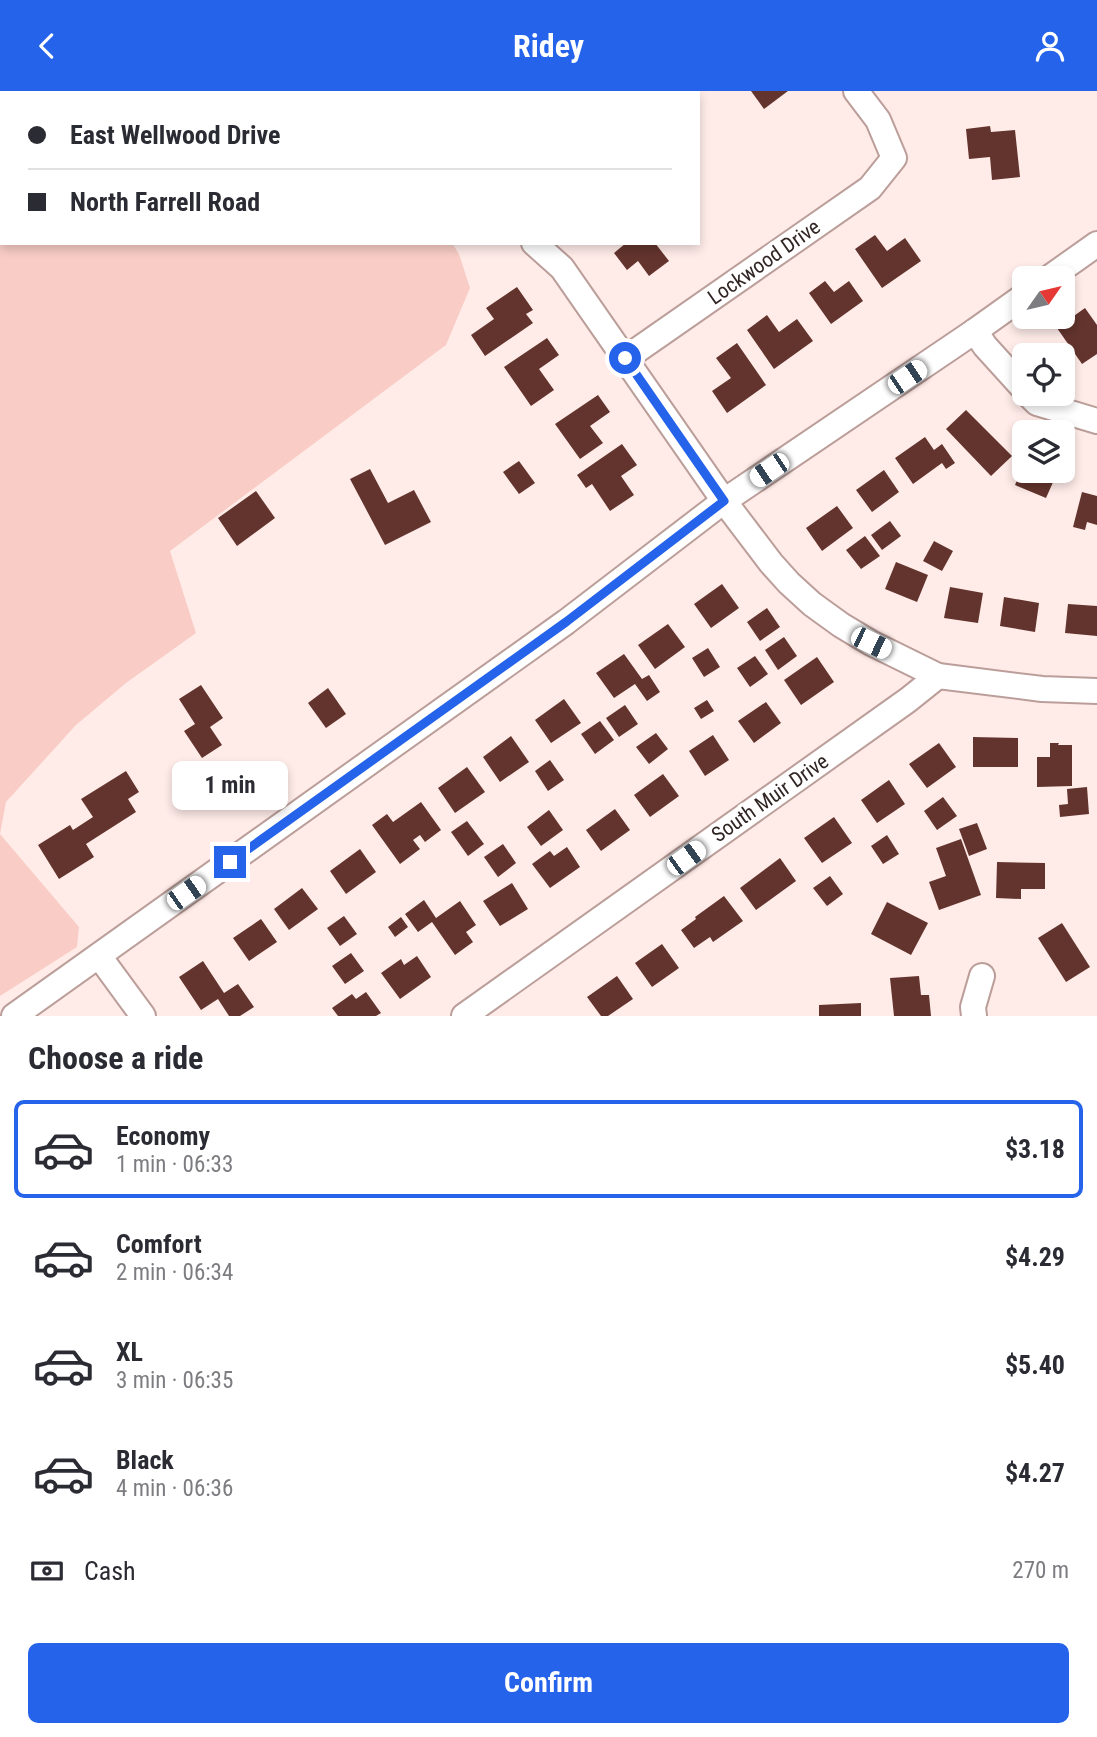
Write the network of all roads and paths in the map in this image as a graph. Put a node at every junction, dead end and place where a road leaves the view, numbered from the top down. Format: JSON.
{"nodes":[{"id":1,"x":856,"y":91,"type":"edge"},
{"id":2,"x":1097,"y":244,"type":"edge"},
{"id":3,"x":536,"y":245,"type":"edge"},
{"id":4,"x":1066,"y":266,"type":"edge"},
{"id":5,"x":1012,"y":305,"type":"edge"},
{"id":6,"x":975,"y":331,"type":"junction"},
{"id":7,"x":625,"y":358,"type":"junction"},
{"id":8,"x":1012,"y":376,"type":"edge"},
{"id":9,"x":1047,"y":406,"type":"edge"},
{"id":10,"x":1097,"y":421,"type":"edge"},
{"id":11,"x":724,"y":501,"type":"junction"},
{"id":12,"x":938,"y":676,"type":"junction"},
{"id":13,"x":1097,"y":691,"type":"edge"},
{"id":14,"x":99,"y":956,"type":"junction"},
{"id":15,"x":982,"y":976,"type":"dead end"},
{"id":16,"x":14,"y":1016,"type":"edge"},
{"id":17,"x":143,"y":1016,"type":"edge"},
{"id":18,"x":464,"y":1016,"type":"edge"},
{"id":19,"x":974,"y":1016,"type":"edge"}],
"edges":[{"from":1,"to":7,"type":"street","name":"Lockwood Drive"},
{"from":2,"to":4,"type":"street"},
{"from":3,"to":7,"type":"street"},
{"from":5,"to":6,"type":"street"},
{"from":6,"to":8,"type":"street"},
{"from":6,"to":11,"type":"street"},
{"from":7,"to":11,"type":"street"},
{"from":9,"to":10,"type":"street"},
{"from":11,"to":12,"type":"street"},
{"from":11,"to":14,"type":"street"},
{"from":12,"to":13,"type":"street"},
{"from":12,"to":18,"type":"street","name":"South Muir Drive"},
{"from":14,"to":16,"type":"street"},
{"from":14,"to":17,"type":"street"},
{"from":15,"to":19,"type":"street"}]}
